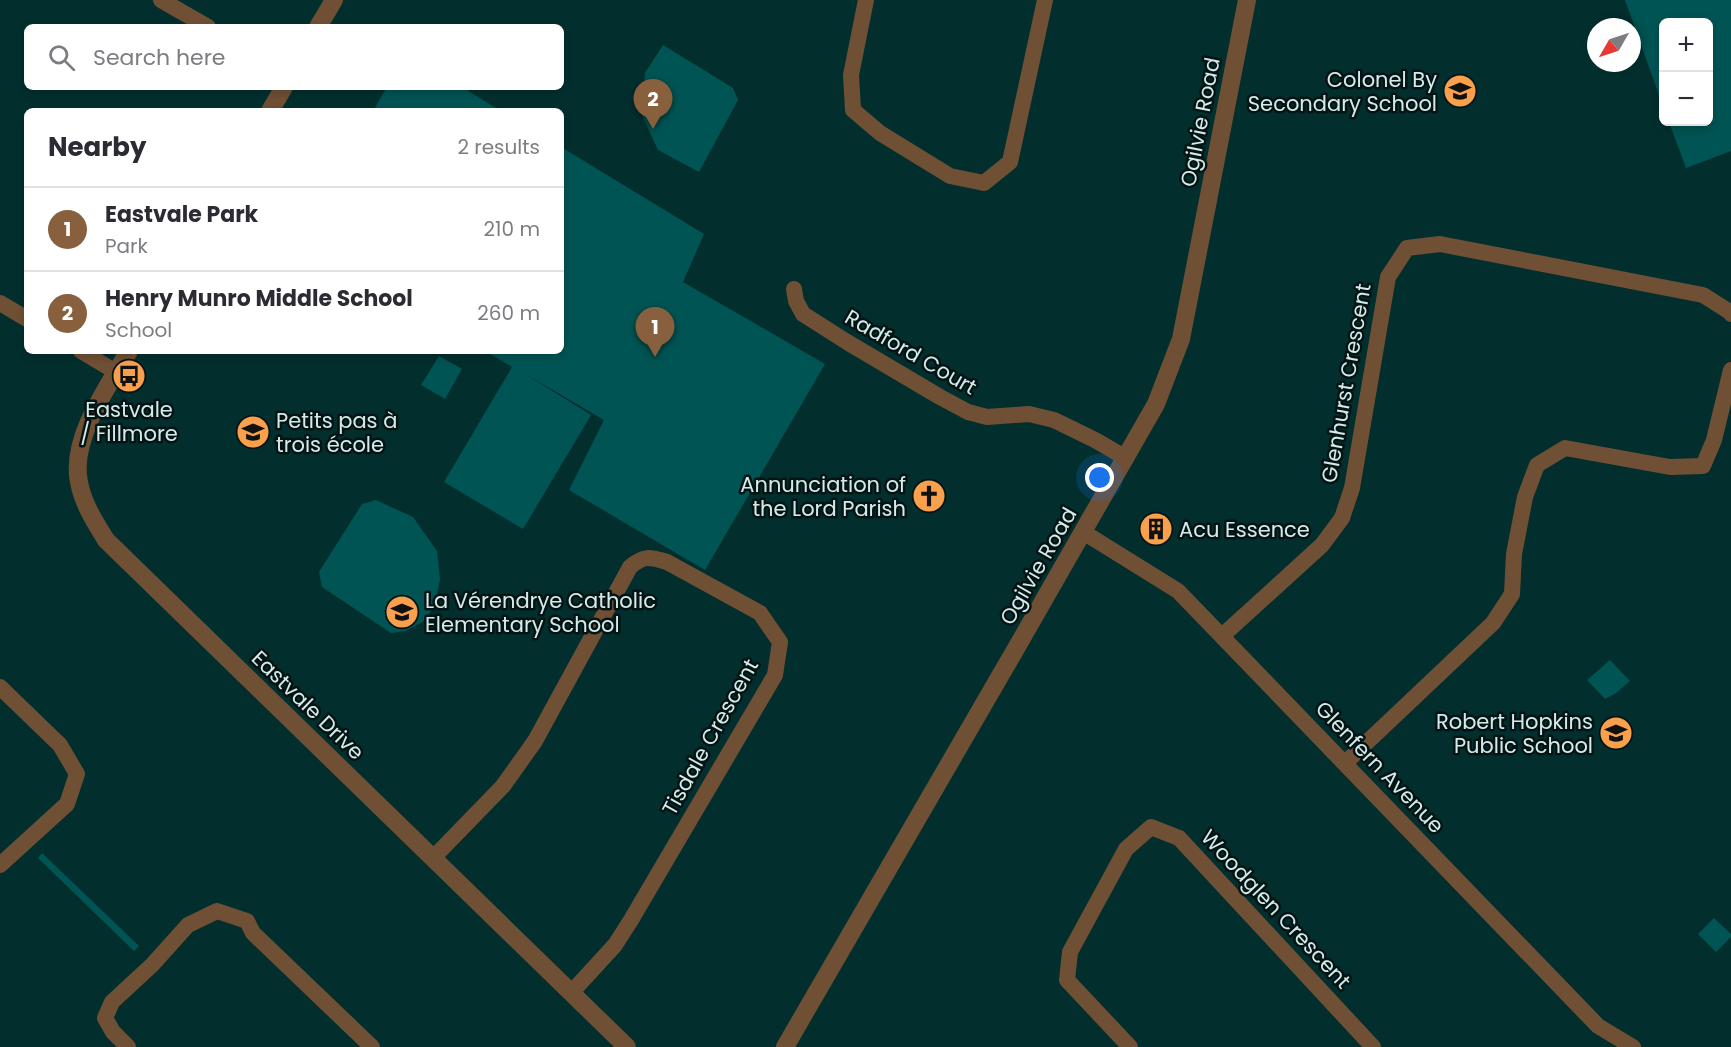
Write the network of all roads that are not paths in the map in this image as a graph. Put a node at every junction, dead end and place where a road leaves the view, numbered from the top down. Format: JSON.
{"nodes":[{"id":1,"x":161,"y":0,"type":"edge"},
{"id":2,"x":334,"y":0,"type":"edge"},
{"id":3,"x":866,"y":0,"type":"edge"},
{"id":4,"x":1045,"y":0,"type":"edge"},
{"id":5,"x":1247,"y":0,"type":"edge"},
{"id":6,"x":203,"y":24,"type":"edge"},
{"id":7,"x":320,"y":24,"type":"edge"},
{"id":8,"x":282,"y":90,"type":"edge"},
{"id":9,"x":272,"y":108,"type":"edge"},
{"id":10,"x":794,"y":289,"type":"dead end"},
{"id":11,"x":0,"y":303,"type":"edge"},
{"id":12,"x":1731,"y":314,"type":"edge"},
{"id":13,"x":24,"y":317,"type":"edge"},
{"id":14,"x":86,"y":354,"type":"edge"},
{"id":15,"x":127,"y":354,"type":"edge"},
{"id":16,"x":1731,"y":370,"type":"edge"},
{"id":17,"x":116,"y":372,"type":"junction"},
{"id":18,"x":1126,"y":458,"type":"junction"},
{"id":19,"x":1083,"y":532,"type":"junction"},
{"id":20,"x":1222,"y":636,"type":"junction"},
{"id":21,"x":0,"y":687,"type":"edge"},
{"id":22,"x":1345,"y":763,"type":"junction"},
{"id":23,"x":433,"y":858,"type":"junction"},
{"id":24,"x":0,"y":865,"type":"edge"},
{"id":25,"x":571,"y":993,"type":"junction"},
{"id":26,"x":128,"y":1047,"type":"edge"},
{"id":27,"x":372,"y":1047,"type":"edge"},
{"id":28,"x":627,"y":1047,"type":"edge"},
{"id":29,"x":784,"y":1047,"type":"edge"},
{"id":30,"x":1130,"y":1047,"type":"edge"},
{"id":31,"x":1372,"y":1047,"type":"edge"},
{"id":32,"x":1634,"y":1047,"type":"edge"}],
"edges":[{"from":1,"to":6,"type":"street"},
{"from":2,"to":7,"type":"street"},
{"from":3,"to":4,"type":"street"},
{"from":5,"to":18,"type":"street","name":"Ogilvie Road"},
{"from":8,"to":9,"type":"street"},
{"from":10,"to":18,"type":"street","name":"Radford Court"},
{"from":11,"to":13,"type":"street"},
{"from":12,"to":20,"type":"street","name":"Glenhurst Crescent"},
{"from":14,"to":17,"type":"street"},
{"from":15,"to":17,"type":"street","name":"Eastvale Drive"},
{"from":16,"to":22,"type":"street"},
{"from":17,"to":23,"type":"street","name":"Eastvale Drive"},
{"from":18,"to":19,"type":"street","name":"Ogilvie Road"},
{"from":19,"to":20,"type":"street","name":"Glenfern Avenue"},
{"from":19,"to":29,"type":"street","name":"Ogilvie Road"},
{"from":20,"to":22,"type":"street","name":"Glenfern Avenue"},
{"from":21,"to":24,"type":"street"},
{"from":22,"to":32,"type":"street","name":"Glenfern Avenue"},
{"from":23,"to":25,"type":"street","name":"Eastvale Drive"},
{"from":23,"to":25,"type":"street","name":"Tisdale Crescent"},
{"from":25,"to":28,"type":"street","name":"Eastvale Drive"},
{"from":26,"to":27,"type":"street"},
{"from":30,"to":31,"type":"street","name":"Woodglen Crescent"}]}
